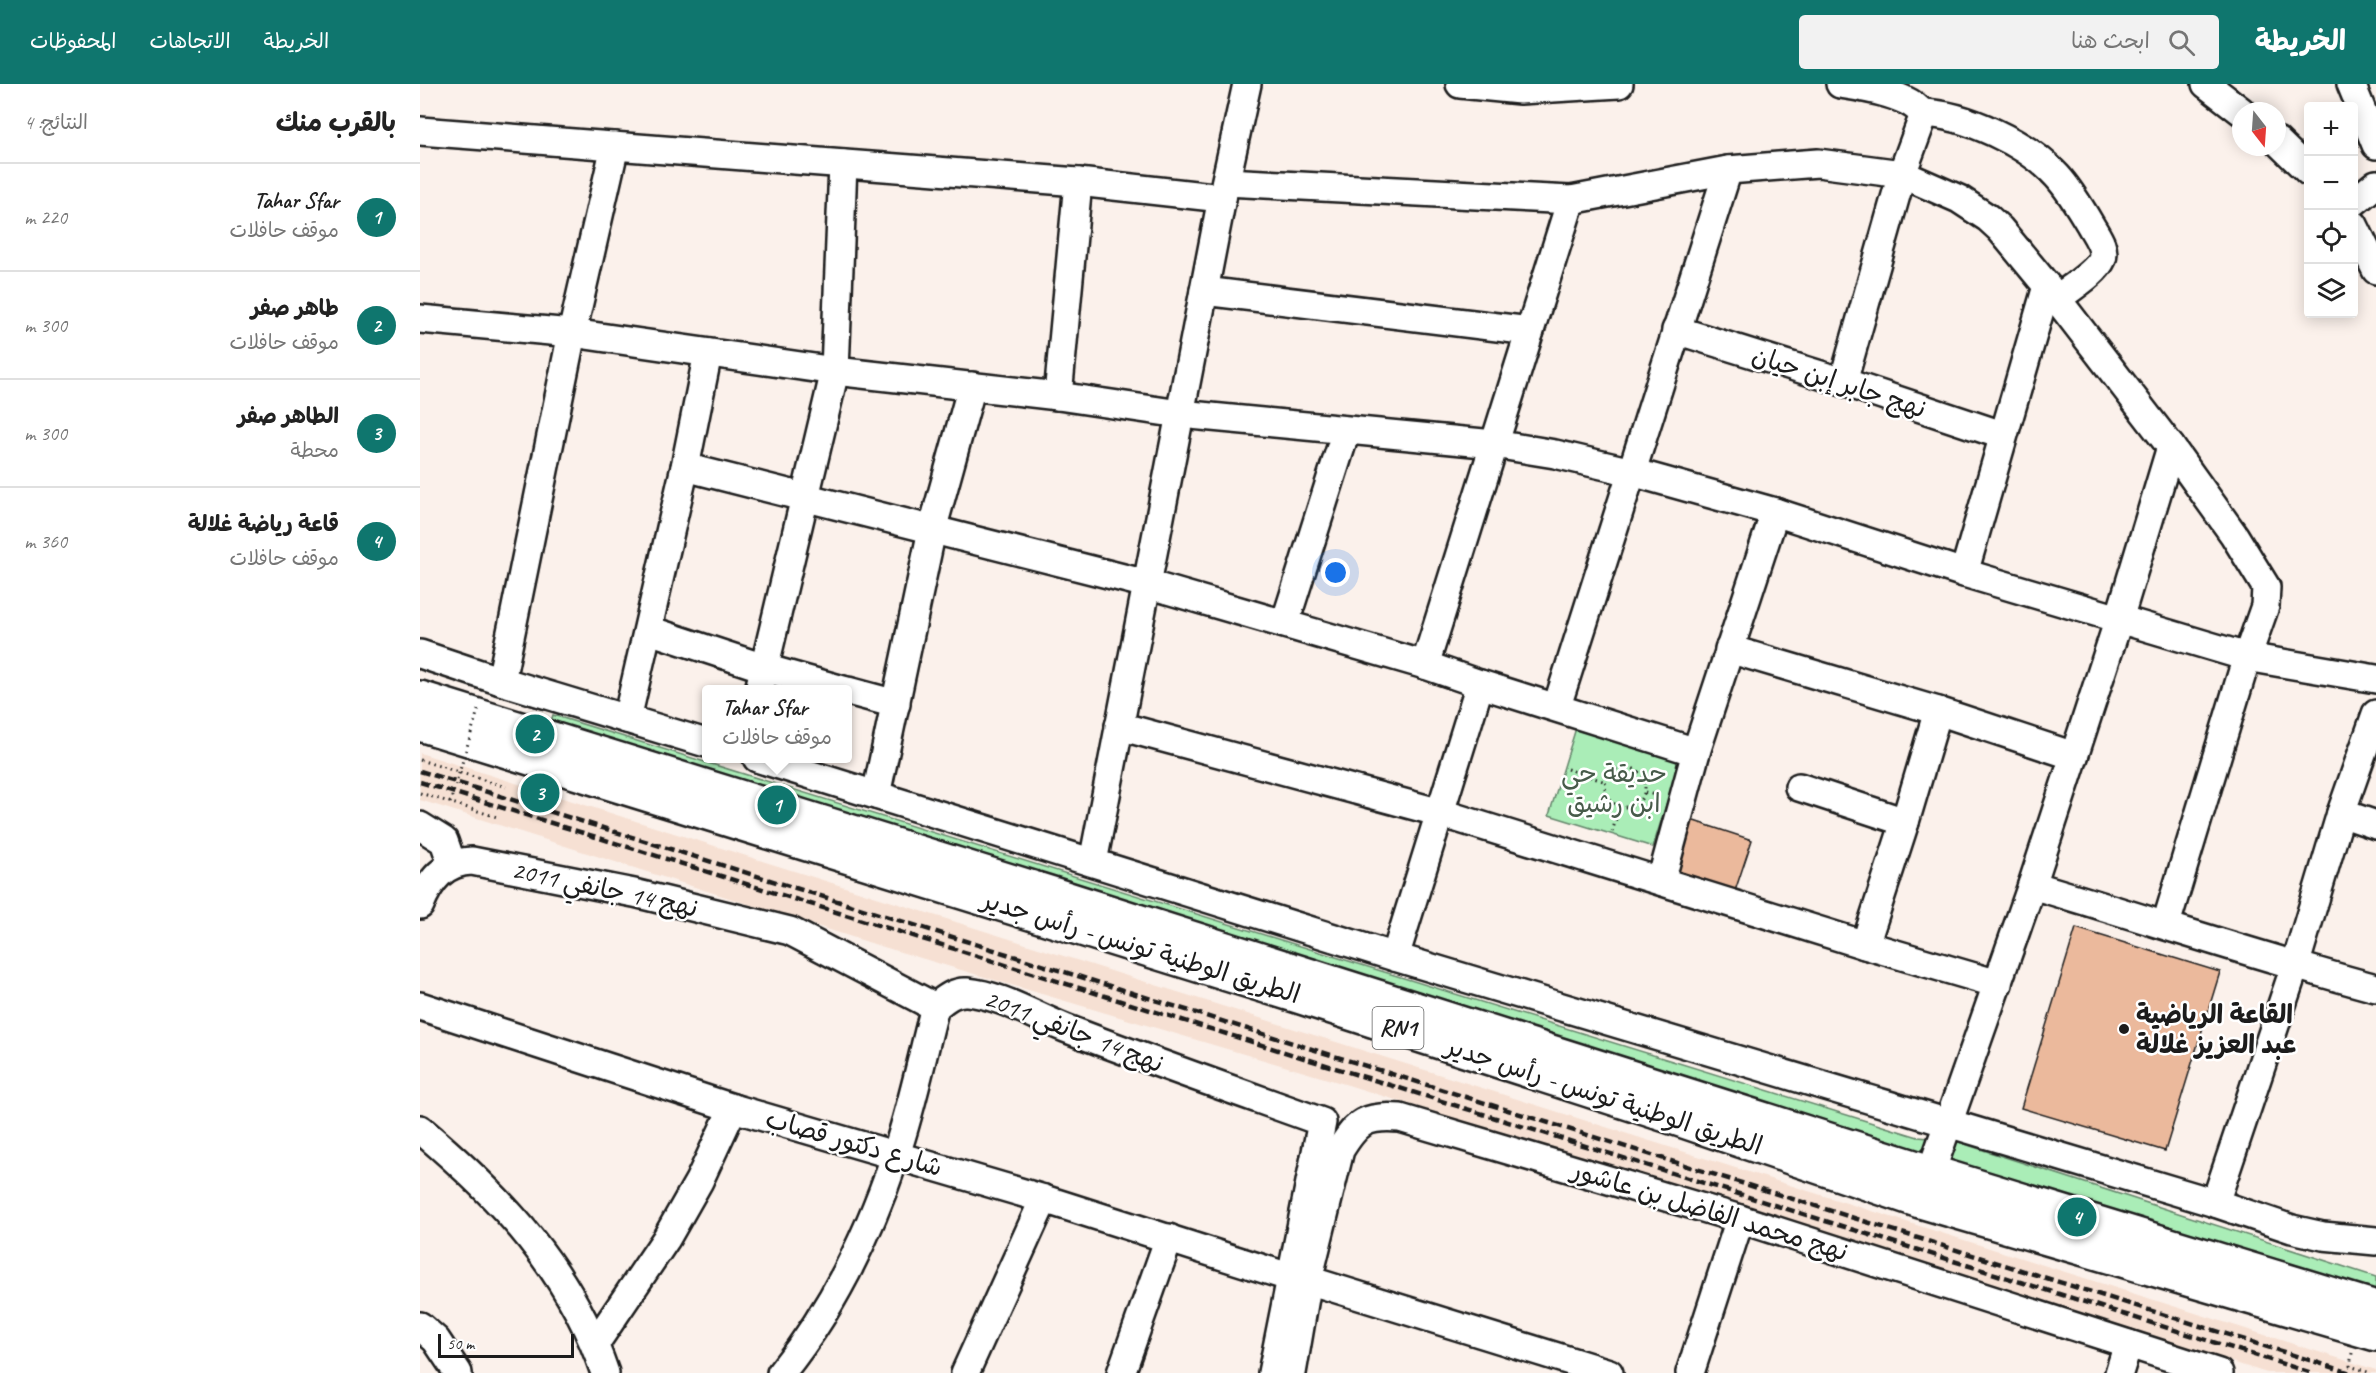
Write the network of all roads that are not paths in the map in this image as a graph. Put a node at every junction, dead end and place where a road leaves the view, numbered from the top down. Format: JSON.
{"nodes":[{"id":1,"x":1247,"y":84,"type":"edge"},
{"id":2,"x":1460,"y":84,"type":"edge"},
{"id":3,"x":1619,"y":84,"type":"edge"},
{"id":4,"x":1840,"y":84,"type":"edge"},
{"id":5,"x":2206,"y":84,"type":"edge"},
{"id":6,"x":2351,"y":84,"type":"edge"},
{"id":7,"x":2232,"y":104,"type":"edge"},
{"id":8,"x":1922,"y":113,"type":"junction"},
{"id":9,"x":420,"y":131,"type":"edge"},
{"id":10,"x":2376,"y":145,"type":"edge"},
{"id":11,"x":615,"y":146,"type":"junction"},
{"id":12,"x":2286,"y":150,"type":"edge"},
{"id":13,"x":843,"y":164,"type":"junction"},
{"id":14,"x":2304,"y":167,"type":"edge"},
{"id":15,"x":1728,"y":170,"type":"junction"},
{"id":16,"x":1902,"y":174,"type":"junction"},
{"id":17,"x":1078,"y":182,"type":"junction"},
{"id":18,"x":2376,"y":184,"type":"edge"},
{"id":19,"x":1224,"y":190,"type":"junction"},
{"id":20,"x":2358,"y":199,"type":"edge"},
{"id":21,"x":1571,"y":200,"type":"junction"},
{"id":22,"x":2358,"y":233,"type":"edge"},
{"id":23,"x":2376,"y":270,"type":"edge"},
{"id":24,"x":1204,"y":291,"type":"junction"},
{"id":25,"x":2052,"y":293,"type":"junction"},
{"id":26,"x":420,"y":319,"type":"edge"},
{"id":27,"x":1676,"y":330,"type":"junction"},
{"id":28,"x":1530,"y":331,"type":"junction"},
{"id":29,"x":572,"y":333,"type":"junction"},
{"id":30,"x":708,"y":353,"type":"junction"},
{"id":31,"x":835,"y":371,"type":"junction"},
{"id":32,"x":1843,"y":382,"type":"junction"},
{"id":33,"x":972,"y":386,"type":"junction"},
{"id":34,"x":1058,"y":396,"type":"junction"},
{"id":35,"x":1180,"y":414,"type":"junction"},
{"id":36,"x":1346,"y":430,"type":"junction"},
{"id":37,"x":2002,"y":435,"type":"junction"},
{"id":38,"x":1494,"y":444,"type":"junction"},
{"id":39,"x":2171,"y":447,"type":"junction"},
{"id":40,"x":685,"y":467,"type":"junction"},
{"id":41,"x":1632,"y":472,"type":"junction"},
{"id":42,"x":806,"y":497,"type":"junction"},
{"id":43,"x":1775,"y":512,"type":"junction"},
{"id":44,"x":932,"y":530,"type":"junction"},
{"id":45,"x":1964,"y":573,"type":"junction"},
{"id":46,"x":1147,"y":584,"type":"junction"},
{"id":47,"x":2119,"y":620,"type":"junction"},
{"id":48,"x":1285,"y":623,"type":"junction"},
{"id":49,"x":649,"y":630,"type":"junction"},
{"id":50,"x":1729,"y":649,"type":"junction"},
{"id":51,"x":420,"y":654,"type":"edge"},
{"id":52,"x":2247,"y":657,"type":"junction"},
{"id":53,"x":1425,"y":664,"type":"junction"},
{"id":54,"x":762,"y":679,"type":"edge"},
{"id":55,"x":2376,"y":679,"type":"edge"},
{"id":56,"x":501,"y":681,"type":"junction"},
{"id":57,"x":1480,"y":684,"type":"junction"},
{"id":58,"x":807,"y":685,"type":"edge"},
{"id":59,"x":852,"y":692,"type":"edge"},
{"id":60,"x":420,"y":698,"type":"edge"},
{"id":61,"x":896,"y":704,"type":"junction"},
{"id":62,"x":1557,"y":706,"type":"junction"},
{"id":63,"x":1938,"y":711,"type":"junction"},
{"id":64,"x":2376,"y":714,"type":"edge"},
{"id":65,"x":627,"y":718,"type":"junction"},
{"id":66,"x":420,"y":724,"type":"edge"},
{"id":67,"x":1119,"y":726,"type":"junction"},
{"id":68,"x":702,"y":742,"type":"edge"},
{"id":69,"x":1696,"y":752,"type":"junction"},
{"id":70,"x":2074,"y":756,"type":"junction"},
{"id":71,"x":770,"y":763,"type":"edge"},
{"id":72,"x":1799,"y":787,"type":"dead end"},
{"id":73,"x":876,"y":795,"type":"junction"},
{"id":74,"x":1441,"y":813,"type":"junction"},
{"id":75,"x":2341,"y":813,"type":"junction"},
{"id":76,"x":1905,"y":822,"type":"junction"},
{"id":77,"x":2376,"y":825,"type":"edge"},
{"id":78,"x":420,"y":826,"type":"edge"},
{"id":79,"x":1092,"y":862,"type":"junction"},
{"id":80,"x":452,"y":864,"type":"junction"},
{"id":81,"x":1661,"y":881,"type":"junction"},
{"id":82,"x":2032,"y":885,"type":"junction"},
{"id":83,"x":420,"y":903,"type":"edge"},
{"id":84,"x":2166,"y":924,"type":"junction"},
{"id":85,"x":1865,"y":945,"type":"junction"},
{"id":86,"x":1395,"y":957,"type":"junction"},
{"id":87,"x":2295,"y":966,"type":"junction"},
{"id":88,"x":1998,"y":984,"type":"junction"},
{"id":89,"x":2376,"y":988,"type":"edge"},
{"id":90,"x":420,"y":1006,"type":"edge"},
{"id":91,"x":935,"y":1007,"type":"junction"},
{"id":92,"x":733,"y":1108,"type":"junction"},
{"id":93,"x":1948,"y":1124,"type":"junction"},
{"id":94,"x":420,"y":1129,"type":"edge"},
{"id":95,"x":896,"y":1155,"type":"junction"},
{"id":96,"x":1925,"y":1187,"type":"junction"},
{"id":97,"x":1044,"y":1199,"type":"junction"},
{"id":98,"x":2215,"y":1203,"type":"junction"},
{"id":99,"x":1740,"y":1219,"type":"junction"},
{"id":100,"x":1169,"y":1238,"type":"junction"},
{"id":101,"x":2376,"y":1241,"type":"edge"},
{"id":102,"x":1299,"y":1278,"type":"junction"},
{"id":103,"x":2376,"y":1308,"type":"edge"},
{"id":104,"x":420,"y":1326,"type":"edge"},
{"id":105,"x":2376,"y":1334,"type":"edge"},
{"id":106,"x":595,"y":1344,"type":"junction"},
{"id":107,"x":2128,"y":1344,"type":"junction"},
{"id":108,"x":458,"y":1373,"type":"edge"},
{"id":109,"x":605,"y":1373,"type":"edge"},
{"id":110,"x":781,"y":1373,"type":"edge"},
{"id":111,"x":965,"y":1373,"type":"edge"},
{"id":112,"x":1121,"y":1373,"type":"edge"},
{"id":113,"x":1272,"y":1373,"type":"edge"},
{"id":114,"x":1292,"y":1373,"type":"edge"},
{"id":115,"x":1609,"y":1373,"type":"edge"},
{"id":116,"x":1690,"y":1373,"type":"edge"},
{"id":117,"x":2119,"y":1373,"type":"edge"},
{"id":118,"x":2219,"y":1373,"type":"edge"}],
"edges":[{"from":1,"to":19,"type":"street"},
{"from":2,"to":3,"type":"street"},
{"from":4,"to":8,"type":"street"},
{"from":5,"to":7,"type":"street"},
{"from":6,"to":10,"type":"street"},
{"from":8,"to":16,"type":"street"},
{"from":8,"to":25,"type":"street"},
{"from":9,"to":11,"type":"street"},
{"from":11,"to":13,"type":"street"},
{"from":11,"to":29,"type":"street"},
{"from":12,"to":14,"type":"street"},
{"from":13,"to":17,"type":"street"},
{"from":13,"to":31,"type":"street"},
{"from":15,"to":16,"type":"street"},
{"from":15,"to":21,"type":"street"},
{"from":15,"to":27,"type":"street"},
{"from":16,"to":25,"type":"street"},
{"from":16,"to":32,"type":"street"},
{"from":17,"to":19,"type":"street"},
{"from":17,"to":34,"type":"street"},
{"from":18,"to":20,"type":"street"},
{"from":19,"to":21,"type":"street"},
{"from":19,"to":24,"type":"street"},
{"from":21,"to":28,"type":"street"},
{"from":22,"to":23,"type":"street"},
{"from":24,"to":28,"type":"street"},
{"from":24,"to":35,"type":"street"},
{"from":25,"to":37,"type":"street"},
{"from":25,"to":39,"type":"street"},
{"from":26,"to":29,"type":"street"},
{"from":27,"to":32,"type":"street","name":"نهج جابر إبن حيان"},
{"from":27,"to":41,"type":"street"},
{"from":28,"to":38,"type":"street"},
{"from":29,"to":30,"type":"street"},
{"from":29,"to":56,"type":"street"},
{"from":30,"to":31,"type":"street"},
{"from":30,"to":40,"type":"street"},
{"from":31,"to":33,"type":"street"},
{"from":31,"to":42,"type":"street"},
{"from":32,"to":37,"type":"street","name":"نهج جابر إبن حيان"},
{"from":33,"to":34,"type":"street"},
{"from":33,"to":44,"type":"street"},
{"from":34,"to":35,"type":"street"},
{"from":35,"to":36,"type":"street"},
{"from":35,"to":46,"type":"street"},
{"from":36,"to":38,"type":"street"},
{"from":36,"to":48,"type":"street"},
{"from":37,"to":45,"type":"street"},
{"from":38,"to":41,"type":"street"},
{"from":38,"to":53,"type":"street"},
{"from":39,"to":47,"type":"street"},
{"from":39,"to":52,"type":"street"},
{"from":40,"to":42,"type":"street"},
{"from":40,"to":49,"type":"street"},
{"from":41,"to":43,"type":"street"},
{"from":41,"to":62,"type":"street"},
{"from":42,"to":44,"type":"street"},
{"from":42,"to":54,"type":"street"},
{"from":43,"to":45,"type":"street"},
{"from":43,"to":50,"type":"street"},
{"from":44,"to":46,"type":"street"},
{"from":44,"to":61,"type":"street"},
{"from":45,"to":47,"type":"street"},
{"from":46,"to":48,"type":"street"},
{"from":46,"to":67,"type":"street"},
{"from":47,"to":52,"type":"street"},
{"from":47,"to":70,"type":"street"},
{"from":48,"to":53,"type":"street"},
{"from":49,"to":54,"type":"street"},
{"from":49,"to":65,"type":"street"},
{"from":50,"to":63,"type":"street"},
{"from":50,"to":69,"type":"street"},
{"from":51,"to":56,"type":"street"},
{"from":52,"to":55,"type":"street"},
{"from":52,"to":84,"type":"street"},
{"from":53,"to":57,"type":"street"},
{"from":54,"to":58,"type":"street"},
{"from":56,"to":65,"type":"street"},
{"from":57,"to":62,"type":"street"},
{"from":57,"to":74,"type":"street"},
{"from":59,"to":61,"type":"street"},
{"from":60,"to":96,"type":"highway","name":"الطريق الوطنية تونس - رأس جدير","number":"RN1"},
{"from":61,"to":73,"type":"street"},
{"from":62,"to":69,"type":"street"},
{"from":63,"to":70,"type":"street"},
{"from":63,"to":76,"type":"street"},
{"from":64,"to":75,"type":"street"},
{"from":65,"to":68,"type":"street"},
{"from":66,"to":96,"type":"highway","name":"الطريق الوطنية تونس - رأس جدير","number":"RN1"},
{"from":67,"to":74,"type":"street"},
{"from":67,"to":79,"type":"street"},
{"from":69,"to":81,"type":"street"},
{"from":70,"to":82,"type":"street"},
{"from":71,"to":73,"type":"street"},
{"from":72,"to":76,"type":"street"},
{"from":73,"to":79,"type":"street"},
{"from":74,"to":81,"type":"street"},
{"from":74,"to":86,"type":"street"},
{"from":75,"to":77,"type":"street"},
{"from":75,"to":87,"type":"street"},
{"from":76,"to":85,"type":"street"},
{"from":78,"to":80,"type":"street"},
{"from":79,"to":86,"type":"street"},
{"from":80,"to":83,"type":"street"},
{"from":80,"to":91,"type":"street","name":"نهج 14 جانفي 2011"},
{"from":81,"to":85,"type":"street"},
{"from":82,"to":84,"type":"street"},
{"from":82,"to":88,"type":"street"},
{"from":84,"to":87,"type":"street"},
{"from":85,"to":88,"type":"street"},
{"from":86,"to":93,"type":"street"},
{"from":87,"to":89,"type":"street"},
{"from":87,"to":98,"type":"street"},
{"from":88,"to":93,"type":"street"},
{"from":90,"to":92,"type":"street","name":"شارع دكتور قصاب"},
{"from":91,"to":95,"type":"street"},
{"from":91,"to":102,"type":"street","name":"نهج 14 جانفي 2011"},
{"from":92,"to":95,"type":"street","name":"شارع دكتور قصاب"},
{"from":92,"to":106,"type":"street"},
{"from":93,"to":96,"type":"street"},
{"from":93,"to":98,"type":"street"},
{"from":94,"to":106,"type":"street"},
{"from":95,"to":97,"type":"street","name":"شارع دكتور قصاب"},
{"from":95,"to":110,"type":"street"},
{"from":96,"to":103,"type":"highway","name":"الطريق الوطنية تونس - رأس جدير","number":"RN1"},
{"from":96,"to":105,"type":"highway","name":"الطريق الوطنية تونس - رأس جدير","number":"RN1"},
{"from":97,"to":100,"type":"street","name":"شارع دكتور قصاب"},
{"from":97,"to":111,"type":"street"},
{"from":98,"to":101,"type":"street"},
{"from":99,"to":102,"type":"street","name":"نهج محمد الفاضل بن عاشور"},
{"from":99,"to":107,"type":"street","name":"نهج محمد الفاضل بن عاشور"},
{"from":99,"to":116,"type":"street"},
{"from":100,"to":102,"type":"street","name":"شارع دكتور قصاب"},
{"from":100,"to":112,"type":"street"},
{"from":102,"to":113,"type":"street"},
{"from":102,"to":114,"type":"street"},
{"from":102,"to":115,"type":"street","name":"شارع دكتور قصاب"},
{"from":104,"to":108,"type":"street"},
{"from":106,"to":109,"type":"street"},
{"from":107,"to":117,"type":"street"},
{"from":107,"to":118,"type":"street","name":"نهج محمد الفاضل بن عاشور"}]}
